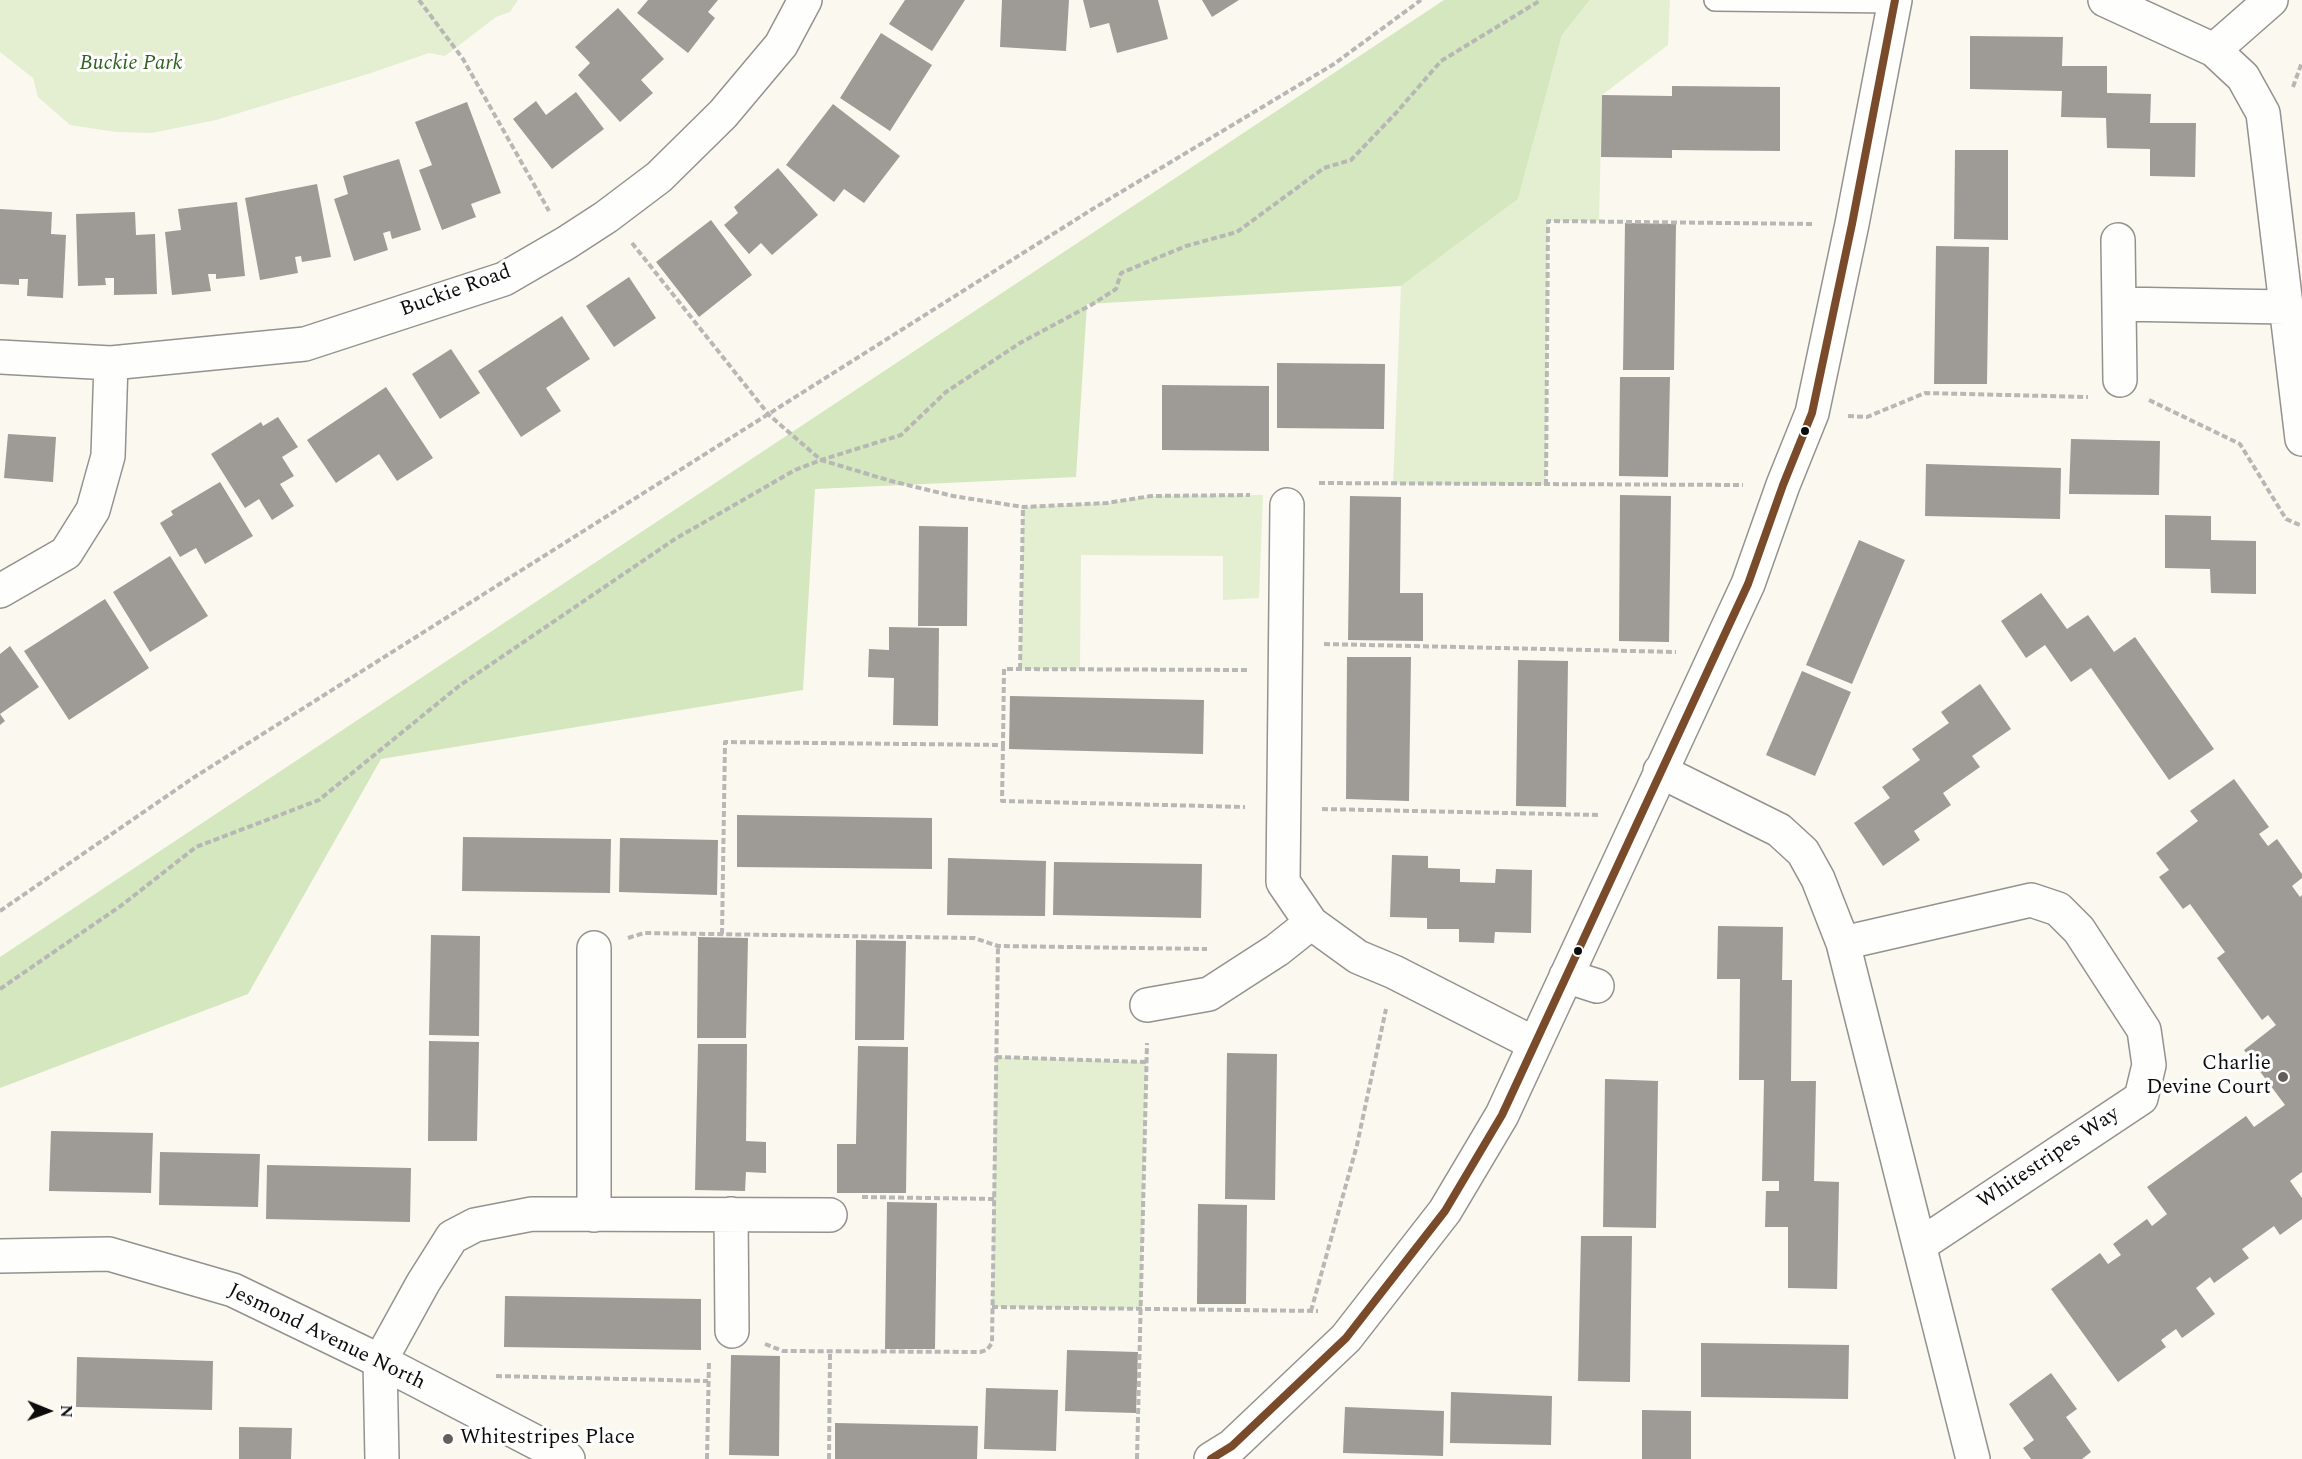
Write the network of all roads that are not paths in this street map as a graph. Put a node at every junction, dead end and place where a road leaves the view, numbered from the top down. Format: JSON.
{"nodes":[{"id":1,"x":805,"y":0,"type":"edge"},
{"id":2,"x":1715,"y":0,"type":"edge"},
{"id":3,"x":2105,"y":0,"type":"edge"},
{"id":4,"x":2271,"y":0,"type":"edge"},
{"id":5,"x":1894,"y":1,"type":"edge"},
{"id":6,"x":2214,"y":50,"type":"junction"},
{"id":7,"x":2118,"y":240,"type":"dead end"},
{"id":8,"x":2119,"y":304,"type":"junction"},
{"id":9,"x":2285,"y":307,"type":"junction"},
{"id":10,"x":0,"y":357,"type":"edge"},
{"id":11,"x":111,"y":363,"type":"junction"},
{"id":12,"x":2121,"y":392,"type":"road end"},
{"id":13,"x":2302,"y":439,"type":"edge"},
{"id":14,"x":1287,"y":505,"type":"road end"},
{"id":15,"x":0,"y":591,"type":"edge"},
{"id":16,"x":1660,"y":771,"type":"junction"},
{"id":17,"x":1311,"y":923,"type":"junction"},
{"id":18,"x":1843,"y":943,"type":"junction"},
{"id":19,"x":594,"y":948,"type":"road end"},
{"id":20,"x":1566,"y":976,"type":"junction"},
{"id":21,"x":1597,"y":986,"type":"dead end"},
{"id":22,"x":1147,"y":1005,"type":"road end"},
{"id":23,"x":1535,"y":1044,"type":"junction"},
{"id":24,"x":730,"y":1214,"type":"junction"},
{"id":25,"x":594,"y":1215,"type":"junction"},
{"id":26,"x":830,"y":1215,"type":"road end"},
{"id":27,"x":1920,"y":1245,"type":"junction"},
{"id":28,"x":0,"y":1256,"type":"edge"},
{"id":29,"x":732,"y":1331,"type":"road end"},
{"id":30,"x":381,"y":1360,"type":"junction"},
{"id":31,"x":382,"y":1459,"type":"edge"},
{"id":32,"x":568,"y":1459,"type":"edge"},
{"id":33,"x":1211,"y":1459,"type":"edge"},
{"id":34,"x":1973,"y":1459,"type":"edge"}],
"edges":[{"from":1,"to":11,"type":"street","name":"Buckie Road"},
{"from":2,"to":5,"type":"lane"},
{"from":3,"to":6,"type":"street"},
{"from":4,"to":6,"type":"street"},
{"from":5,"to":16,"type":"street"},
{"from":6,"to":9,"type":"street"},
{"from":7,"to":8,"type":"street"},
{"from":8,"to":9,"type":"street"},
{"from":8,"to":12,"type":"street"},
{"from":9,"to":13,"type":"street"},
{"from":10,"to":11,"type":"street","name":"Buckie Road"},
{"from":11,"to":15,"type":"street"},
{"from":14,"to":17,"type":"street"},
{"from":16,"to":18,"type":"street"},
{"from":16,"to":20,"type":"street"},
{"from":17,"to":22,"type":"street"},
{"from":17,"to":23,"type":"street"},
{"from":18,"to":27,"type":"street"},
{"from":18,"to":27,"type":"street","name":"Whitestripes Way"},
{"from":19,"to":25,"type":"street"},
{"from":20,"to":21,"type":"street"},
{"from":20,"to":23,"type":"street"},
{"from":23,"to":33,"type":"street"},
{"from":24,"to":25,"type":"street"},
{"from":24,"to":26,"type":"street"},
{"from":24,"to":29,"type":"street"},
{"from":25,"to":30,"type":"street"},
{"from":27,"to":34,"type":"street"},
{"from":28,"to":30,"type":"street","name":"Jesmond Avenue North"},
{"from":30,"to":31,"type":"street"},
{"from":30,"to":32,"type":"street","name":"Jesmond Avenue North"}]}
